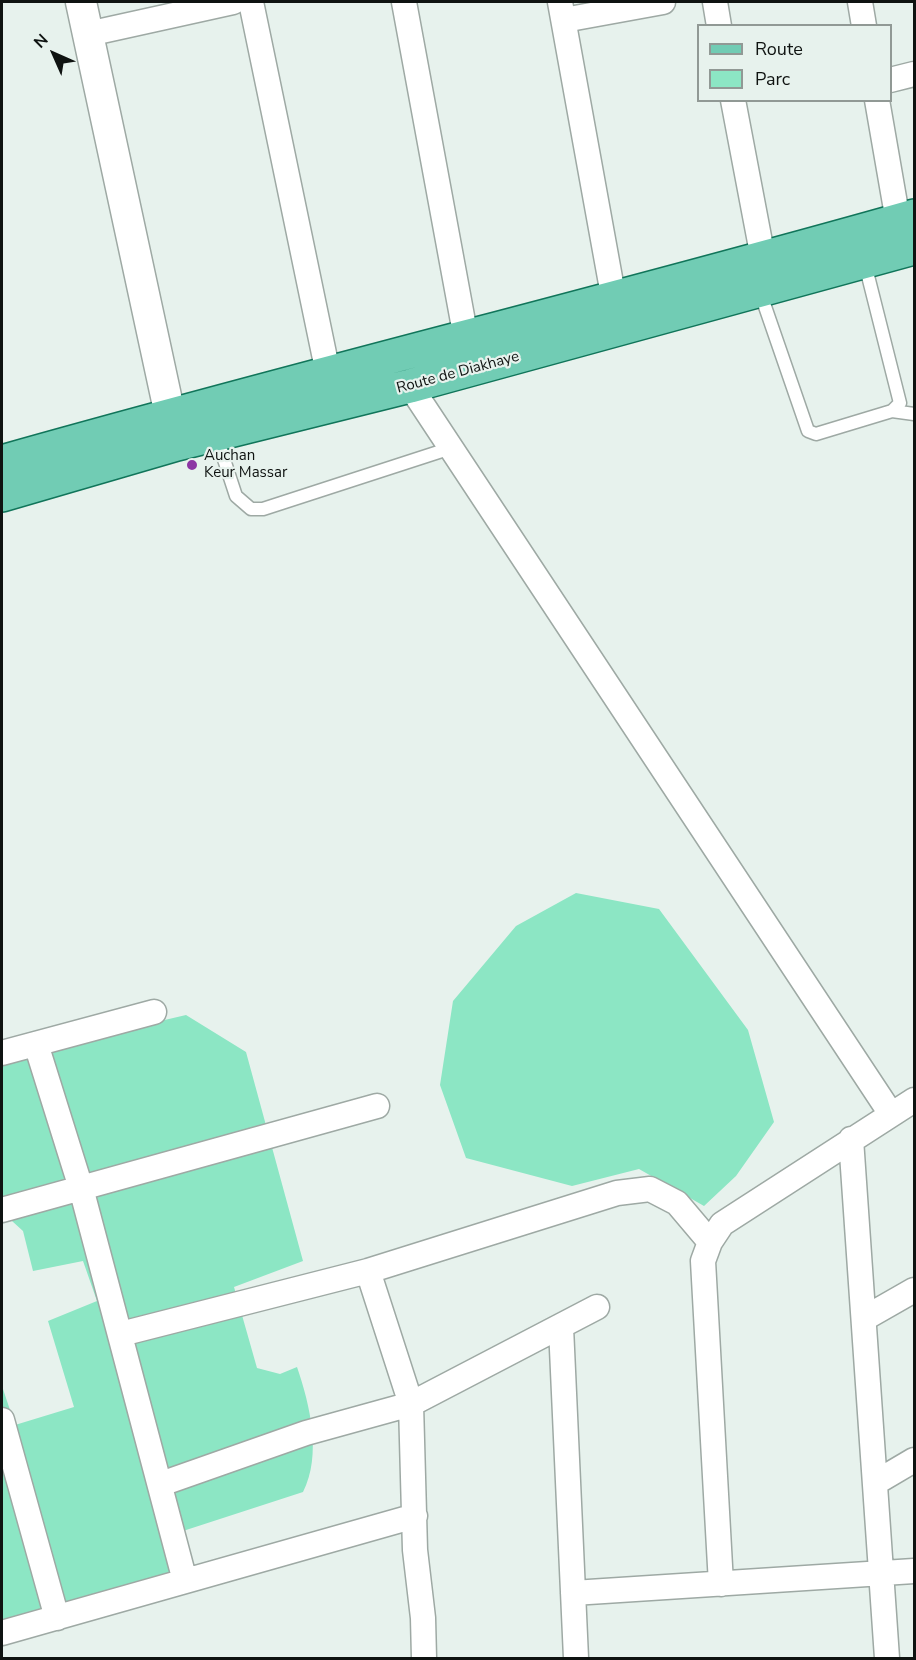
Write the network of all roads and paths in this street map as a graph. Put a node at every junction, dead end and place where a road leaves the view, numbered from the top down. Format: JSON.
{"nodes":[{"id":1,"x":81,"y":2,"type":"edge"},
{"id":2,"x":233,"y":2,"type":"edge"},
{"id":3,"x":250,"y":2,"type":"edge"},
{"id":4,"x":404,"y":2,"type":"edge"},
{"id":5,"x":663,"y":2,"type":"edge"},
{"id":6,"x":715,"y":2,"type":"edge"},
{"id":7,"x":860,"y":2,"type":"edge"},
{"id":8,"x":562,"y":11,"type":"edge"},
{"id":9,"x":719,"y":24,"type":"edge"},
{"id":10,"x":864,"y":24,"type":"edge"},
{"id":11,"x":88,"y":34,"type":"junction"},
{"id":12,"x":915,"y":74,"type":"edge"},
{"id":13,"x":892,"y":80,"type":"edge"},
{"id":14,"x":733,"y":102,"type":"edge"},
{"id":15,"x":877,"y":102,"type":"edge"},
{"id":16,"x":906,"y":218,"type":"edge"},
{"id":17,"x":915,"y":248,"type":"edge"},
{"id":18,"x":763,"y":258,"type":"junction"},
{"id":19,"x":865,"y":261,"type":"junction"},
{"id":20,"x":760,"y":291,"type":"junction"},
{"id":21,"x":614,"y":300,"type":"junction"},
{"id":22,"x":466,"y":338,"type":"junction"},
{"id":23,"x":328,"y":373,"type":"junction"},
{"id":24,"x":410,"y":386,"type":"junction"},
{"id":25,"x":892,"y":411,"type":"junction"},
{"id":26,"x":915,"y":414,"type":"edge"},
{"id":27,"x":173,"y":429,"type":"junction"},
{"id":28,"x":216,"y":434,"type":"junction"},
{"id":29,"x":451,"y":448,"type":"junction"},
{"id":30,"x":2,"y":462,"type":"edge"},
{"id":31,"x":2,"y":495,"type":"edge"},
{"id":32,"x":154,"y":1012,"type":"dead end"},
{"id":33,"x":36,"y":1044,"type":"junction"},
{"id":34,"x":2,"y":1053,"type":"edge"},
{"id":35,"x":915,"y":1100,"type":"edge"},
{"id":36,"x":376,"y":1106,"type":"dead end"},
{"id":37,"x":891,"y":1114,"type":"junction"},
{"id":38,"x":851,"y":1140,"type":"junction"},
{"id":39,"x":81,"y":1188,"type":"junction"},
{"id":40,"x":2,"y":1210,"type":"edge"},
{"id":41,"x":710,"y":1242,"type":"junction"},
{"id":42,"x":368,"y":1271,"type":"junction"},
{"id":43,"x":915,"y":1290,"type":"edge"},
{"id":44,"x":597,"y":1307,"type":"dead end"},
{"id":45,"x":865,"y":1318,"type":"junction"},
{"id":46,"x":561,"y":1327,"type":"junction"},
{"id":47,"x":121,"y":1334,"type":"junction"},
{"id":48,"x":411,"y":1404,"type":"junction"},
{"id":49,"x":2,"y":1420,"type":"edge"},
{"id":50,"x":915,"y":1460,"type":"edge"},
{"id":51,"x":875,"y":1483,"type":"junction"},
{"id":52,"x":162,"y":1484,"type":"junction"},
{"id":53,"x":415,"y":1516,"type":"junction"},
{"id":54,"x":915,"y":1571,"type":"edge"},
{"id":55,"x":882,"y":1574,"type":"junction"},
{"id":56,"x":185,"y":1581,"type":"junction"},
{"id":57,"x":721,"y":1584,"type":"junction"},
{"id":58,"x":573,"y":1593,"type":"junction"},
{"id":59,"x":57,"y":1618,"type":"junction"},
{"id":60,"x":2,"y":1633,"type":"edge"},
{"id":61,"x":424,"y":1659,"type":"edge"},
{"id":62,"x":576,"y":1659,"type":"edge"},
{"id":63,"x":887,"y":1659,"type":"edge"}],
"edges":[{"from":1,"to":11,"type":"street"},
{"from":2,"to":11,"type":"street"},
{"from":3,"to":23,"type":"street"},
{"from":4,"to":22,"type":"street"},
{"from":5,"to":8,"type":"street"},
{"from":6,"to":9,"type":"street"},
{"from":7,"to":10,"type":"street"},
{"from":8,"to":21,"type":"street"},
{"from":11,"to":27,"type":"street"},
{"from":12,"to":13,"type":"street"},
{"from":14,"to":18,"type":"street"},
{"from":15,"to":16,"type":"street"},
{"from":16,"to":18,"type":"main road","name":"Route de Diakhaye"},
{"from":17,"to":19,"type":"main road","name":"Route de Diakhaye"},
{"from":18,"to":21,"type":"main road","name":"Route de Diakhaye"},
{"from":19,"to":20,"type":"main road","name":"Route de Diakhaye"},
{"from":19,"to":25,"type":"lane"},
{"from":20,"to":24,"type":"main road","name":"Route de Diakhaye"},
{"from":20,"to":25,"type":"lane"},
{"from":21,"to":22,"type":"main road","name":"Route de Diakhaye"},
{"from":22,"to":23,"type":"main road","name":"Route de Diakhaye"},
{"from":23,"to":27,"type":"main road","name":"Route de Diakhaye"},
{"from":24,"to":28,"type":"main road","name":"Route de Diakhaye"},
{"from":24,"to":29,"type":"street"},
{"from":25,"to":26,"type":"lane"},
{"from":27,"to":28,"type":"main road","name":"Route de Diakhaye"},
{"from":27,"to":30,"type":"main road","name":"Route de Diakhaye"},
{"from":27,"to":31,"type":"main road","name":"Route de Diakhaye"},
{"from":28,"to":29,"type":"lane"},
{"from":29,"to":37,"type":"street"},
{"from":32,"to":33,"type":"street"},
{"from":33,"to":34,"type":"street"},
{"from":33,"to":39,"type":"street"},
{"from":35,"to":37,"type":"street"},
{"from":36,"to":39,"type":"street"},
{"from":37,"to":38,"type":"street"},
{"from":38,"to":41,"type":"street"},
{"from":38,"to":45,"type":"street"},
{"from":39,"to":40,"type":"street"},
{"from":39,"to":47,"type":"street"},
{"from":41,"to":42,"type":"street"},
{"from":41,"to":57,"type":"street"},
{"from":42,"to":47,"type":"street"},
{"from":42,"to":48,"type":"street"},
{"from":43,"to":45,"type":"street"},
{"from":44,"to":46,"type":"street"},
{"from":45,"to":51,"type":"street"},
{"from":46,"to":48,"type":"street"},
{"from":46,"to":58,"type":"street"},
{"from":47,"to":52,"type":"street"},
{"from":48,"to":52,"type":"street"},
{"from":48,"to":53,"type":"street"},
{"from":49,"to":59,"type":"street"},
{"from":50,"to":51,"type":"street"},
{"from":51,"to":55,"type":"street"},
{"from":52,"to":56,"type":"street"},
{"from":53,"to":56,"type":"street"},
{"from":53,"to":61,"type":"street"},
{"from":54,"to":55,"type":"street"},
{"from":55,"to":57,"type":"street"},
{"from":55,"to":63,"type":"street"},
{"from":56,"to":59,"type":"street"},
{"from":57,"to":58,"type":"street"},
{"from":58,"to":62,"type":"street"},
{"from":59,"to":60,"type":"street"}]}
